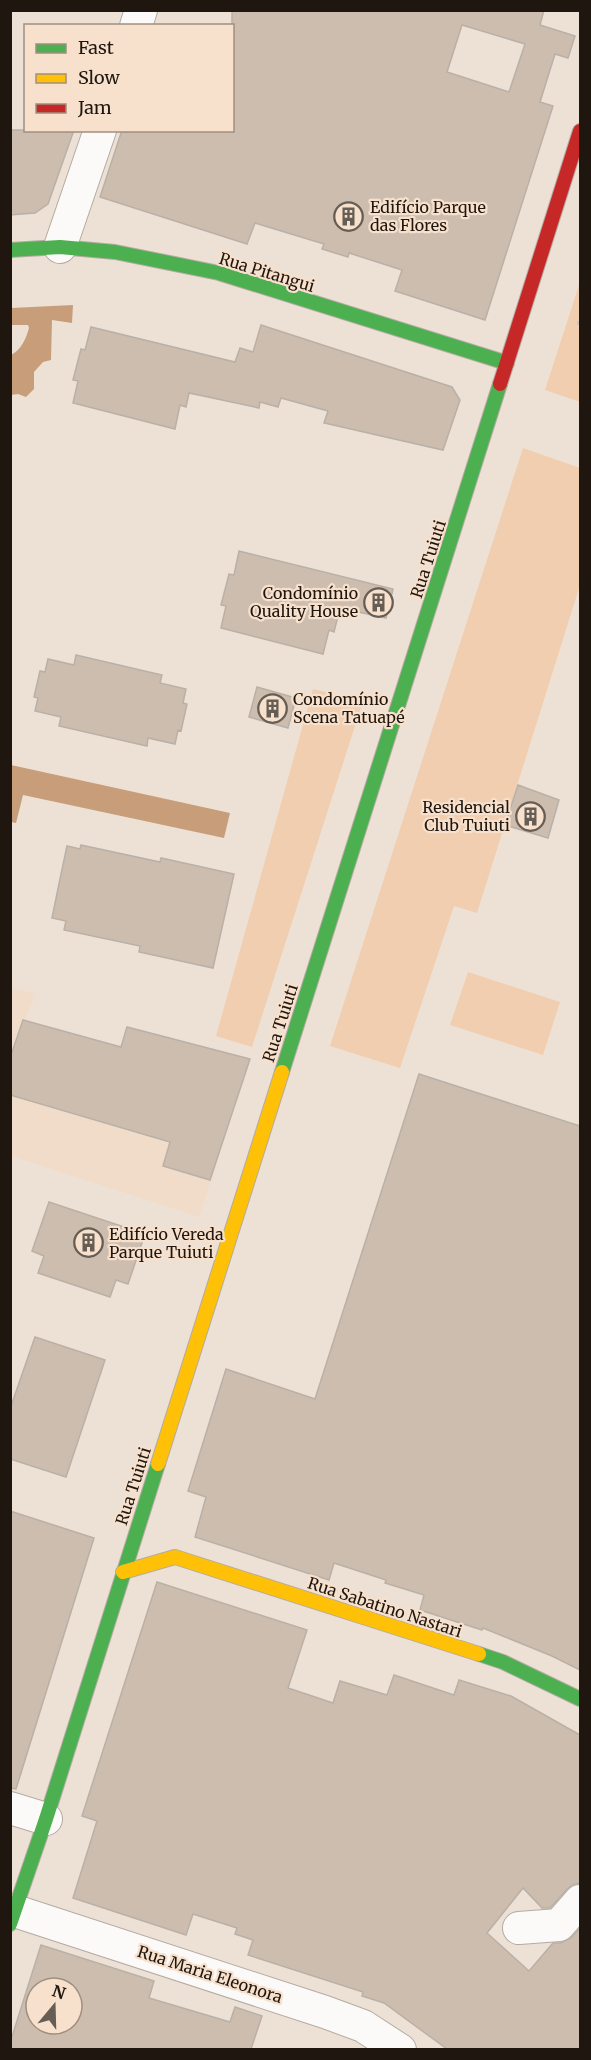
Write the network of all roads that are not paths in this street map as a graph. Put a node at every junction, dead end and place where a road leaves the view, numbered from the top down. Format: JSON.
{"nodes":[{"id":1,"x":580,"y":131,"type":"edge"},
{"id":2,"x":99,"y":132,"type":"edge"},
{"id":3,"x":60,"y":247,"type":"junction"},
{"id":4,"x":10,"y":250,"type":"edge"},
{"id":5,"x":507,"y":363,"type":"junction"},
{"id":6,"x":145,"y":1503,"type":"junction"},
{"id":7,"x":155,"y":1521,"type":"dead end"},
{"id":8,"x":123,"y":1572,"type":"junction"},
{"id":9,"x":580,"y":1699,"type":"edge"},
{"id":10,"x":10,"y":1808,"type":"edge"},
{"id":11,"x":46,"y":1819,"type":"junction"},
{"id":12,"x":580,"y":1901,"type":"edge"},
{"id":13,"x":13,"y":1917,"type":"edge"},
{"id":14,"x":519,"y":1928,"type":"dead end"},
{"id":15,"x":400,"y":2049,"type":"edge"}],
"edges":[{"from":1,"to":5,"type":"street","name":"Rua Tuiuti"},
{"from":2,"to":3,"type":"street"},
{"from":3,"to":4,"type":"street","name":"Rua Pitangui"},
{"from":3,"to":5,"type":"street","name":"Rua Pitangui"},
{"from":5,"to":6,"type":"street","name":"Rua Tuiuti"},
{"from":6,"to":7,"type":"street"},
{"from":6,"to":8,"type":"street","name":"Rua Tuiuti"},
{"from":8,"to":9,"type":"street","name":"Rua Sabatino Nastari"},
{"from":8,"to":11,"type":"street","name":"Rua Tuiuti"},
{"from":10,"to":11,"type":"street"},
{"from":11,"to":13,"type":"street","name":"Rua Tuiuti"},
{"from":12,"to":14,"type":"street"},
{"from":13,"to":15,"type":"street","name":"Rua Maria Eleonora"}]}
